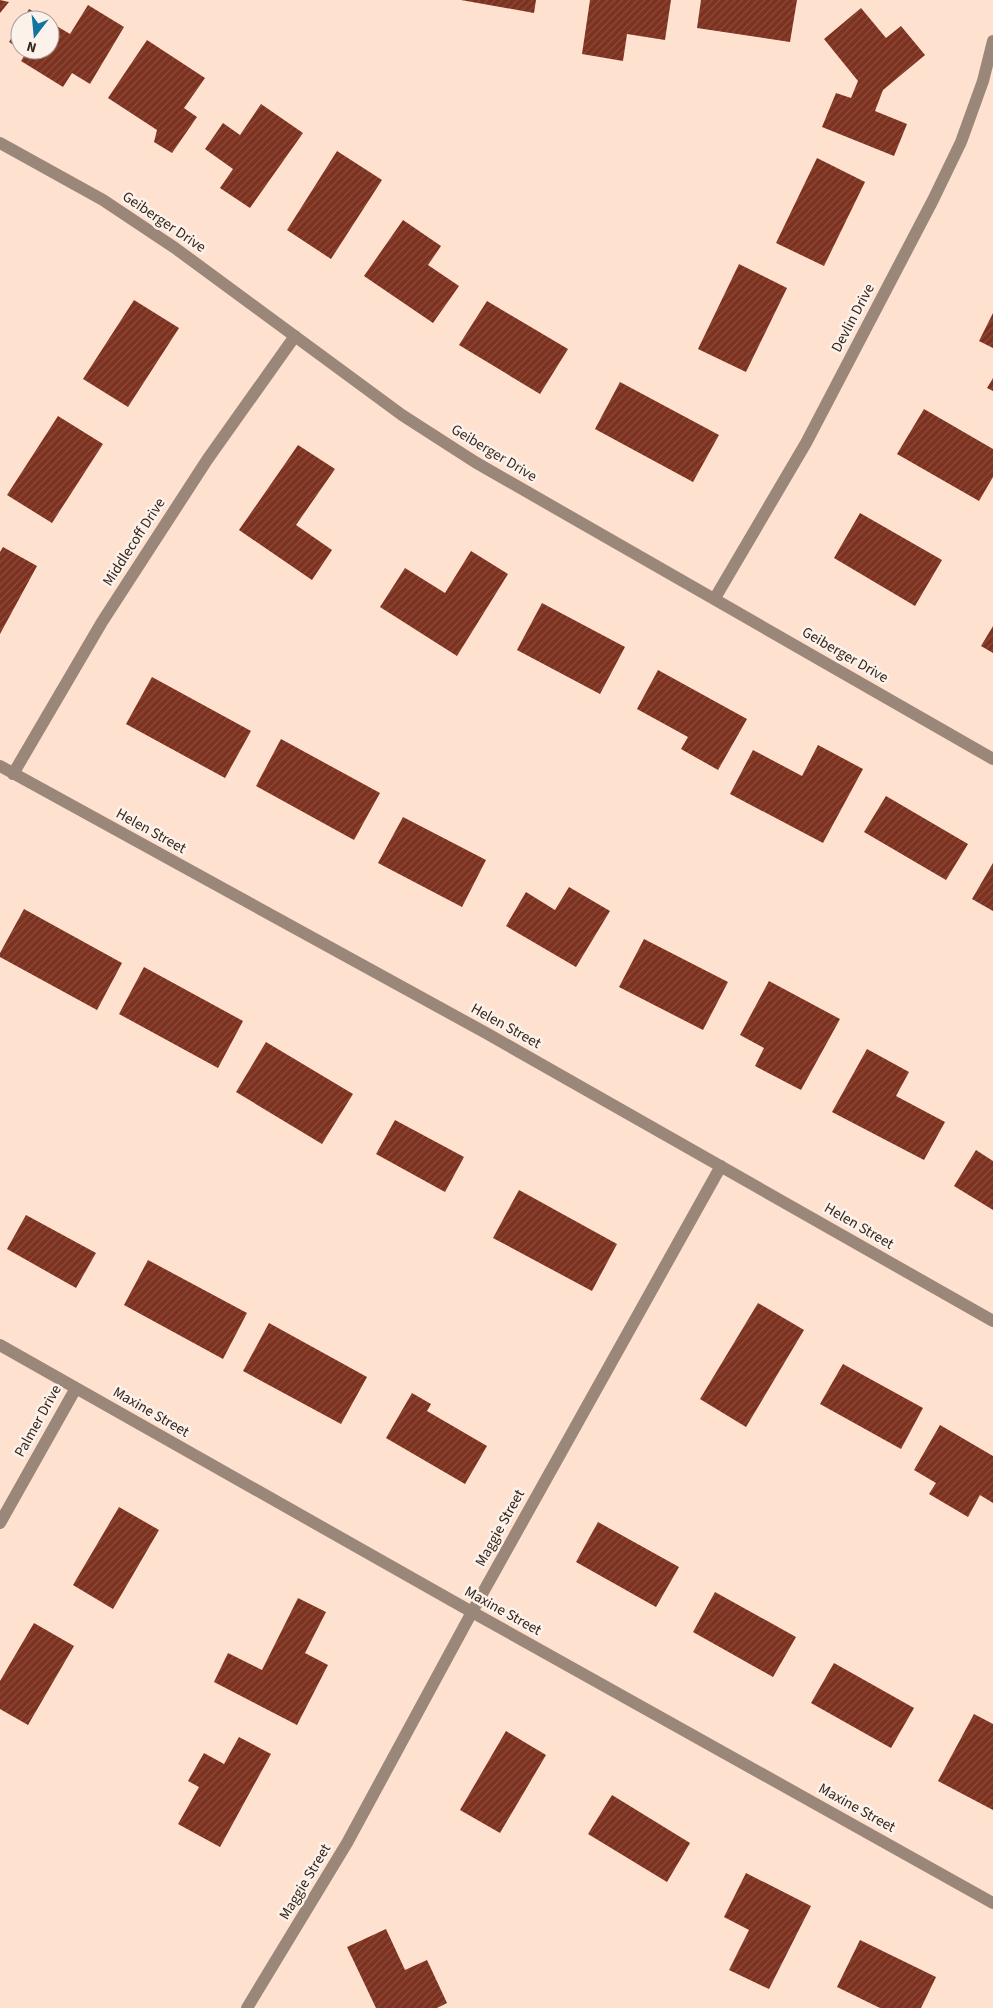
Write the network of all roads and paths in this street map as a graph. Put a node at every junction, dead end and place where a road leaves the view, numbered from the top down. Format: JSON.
{"nodes":[{"id":1,"x":993,"y":41,"type":"edge"},
{"id":2,"x":0,"y":143,"type":"edge"},
{"id":3,"x":295,"y":336,"type":"junction"},
{"id":4,"x":715,"y":598,"type":"junction"},
{"id":5,"x":993,"y":759,"type":"edge"},
{"id":6,"x":0,"y":766,"type":"edge"},
{"id":7,"x":13,"y":774,"type":"junction"},
{"id":8,"x":721,"y":1166,"type":"junction"},
{"id":9,"x":993,"y":1321,"type":"edge"},
{"id":10,"x":0,"y":1345,"type":"edge"},
{"id":11,"x":76,"y":1388,"type":"junction"},
{"id":12,"x":0,"y":1523,"type":"edge"},
{"id":13,"x":472,"y":1612,"type":"junction"},
{"id":14,"x":993,"y":1902,"type":"edge"},
{"id":15,"x":247,"y":2008,"type":"edge"}],
"edges":[{"from":1,"to":4,"type":"street","name":"Devlin Drive"},
{"from":2,"to":3,"type":"street","name":"Geiberger Drive"},
{"from":3,"to":4,"type":"street","name":"Geiberger Drive"},
{"from":3,"to":7,"type":"street","name":"Middlecoff Drive"},
{"from":4,"to":5,"type":"street","name":"Geiberger Drive"},
{"from":6,"to":7,"type":"street","name":"Helen Street"},
{"from":7,"to":8,"type":"street","name":"Helen Street"},
{"from":8,"to":9,"type":"street","name":"Helen Street"},
{"from":8,"to":13,"type":"street","name":"Maggie Street"},
{"from":10,"to":11,"type":"street","name":"Maxine Street"},
{"from":11,"to":12,"type":"street","name":"Palmer Drive"},
{"from":11,"to":13,"type":"street","name":"Maxine Street"},
{"from":13,"to":14,"type":"street","name":"Maxine Street"},
{"from":13,"to":15,"type":"street","name":"Maggie Street"}]}
